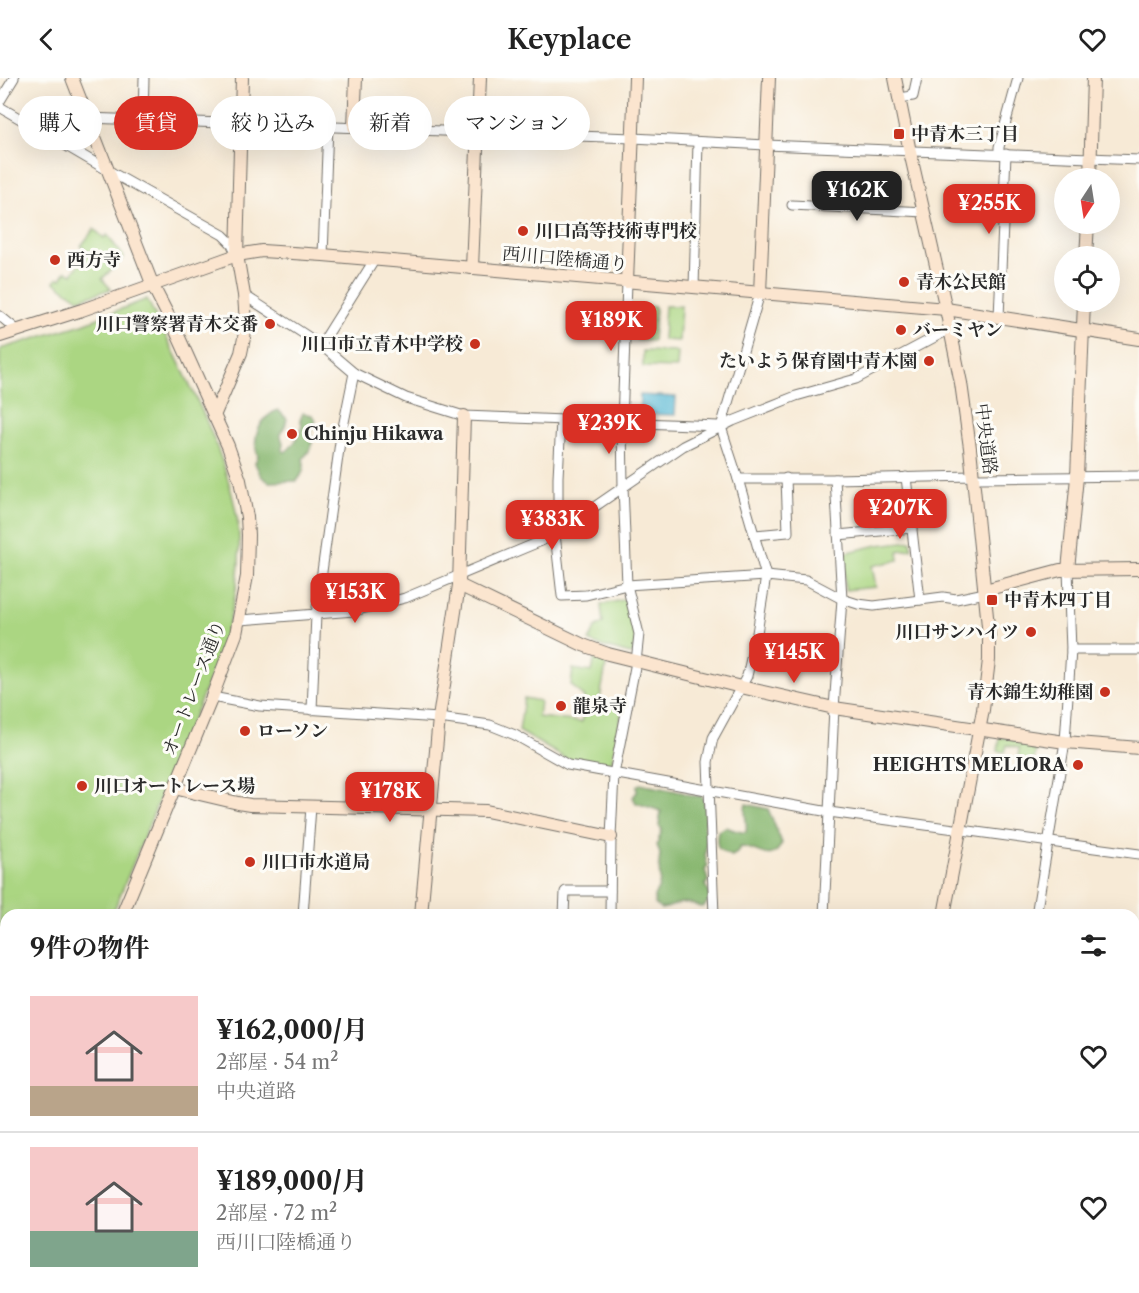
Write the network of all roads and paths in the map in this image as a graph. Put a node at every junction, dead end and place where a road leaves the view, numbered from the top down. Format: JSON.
{"nodes":[{"id":1,"x":14,"y":78,"type":"edge"},
{"id":2,"x":72,"y":78,"type":"edge"},
{"id":3,"x":144,"y":78,"type":"edge"},
{"id":4,"x":242,"y":78,"type":"edge"},
{"id":5,"x":356,"y":78,"type":"edge"},
{"id":6,"x":480,"y":78,"type":"edge"},
{"id":7,"x":635,"y":78,"type":"edge"},
{"id":8,"x":770,"y":78,"type":"edge"},
{"id":9,"x":895,"y":78,"type":"edge"},
{"id":10,"x":917,"y":78,"type":"edge"},
{"id":11,"x":1018,"y":78,"type":"edge"},
{"id":12,"x":1093,"y":78,"type":"edge"},
{"id":13,"x":79,"y":96,"type":"edge"},
{"id":14,"x":144,"y":96,"type":"edge"},
{"id":15,"x":242,"y":96,"type":"edge"},
{"id":16,"x":355,"y":96,"type":"edge"},
{"id":17,"x":479,"y":96,"type":"edge"},
{"id":18,"x":899,"y":98,"type":"junction"},
{"id":19,"x":0,"y":101,"type":"edge"},
{"id":20,"x":0,"y":107,"type":"edge"},
{"id":21,"x":590,"y":136,"type":"edge"},
{"id":22,"x":633,"y":138,"type":"junction"},
{"id":23,"x":698,"y":142,"type":"junction"},
{"id":24,"x":766,"y":145,"type":"junction"},
{"id":25,"x":100,"y":150,"type":"edge"},
{"id":26,"x":240,"y":150,"type":"edge"},
{"id":27,"x":327,"y":150,"type":"edge"},
{"id":28,"x":476,"y":150,"type":"edge"},
{"id":29,"x":910,"y":152,"type":"junction"},
{"id":30,"x":1002,"y":154,"type":"junction"},
{"id":31,"x":1091,"y":157,"type":"junction"},
{"id":32,"x":1139,"y":160,"type":"edge"},
{"id":33,"x":1090,"y":168,"type":"edge"},
{"id":34,"x":109,"y":171,"type":"junction"},
{"id":35,"x":792,"y":205,"type":"dead end"},
{"id":36,"x":924,"y":212,"type":"junction"},
{"id":37,"x":237,"y":255,"type":"junction"},
{"id":38,"x":323,"y":255,"type":"junction"},
{"id":39,"x":375,"y":259,"type":"junction"},
{"id":40,"x":472,"y":268,"type":"junction"},
{"id":41,"x":627,"y":282,"type":"junction"},
{"id":42,"x":153,"y":286,"type":"junction"},
{"id":43,"x":694,"y":288,"type":"junction"},
{"id":44,"x":760,"y":293,"type":"junction"},
{"id":45,"x":244,"y":295,"type":"junction"},
{"id":46,"x":946,"y":309,"type":"junction"},
{"id":47,"x":1084,"y":312,"type":"edge"},
{"id":48,"x":0,"y":316,"type":"edge"},
{"id":49,"x":999,"y":317,"type":"junction"},
{"id":50,"x":950,"y":329,"type":"junction"},
{"id":51,"x":17,"y":330,"type":"junction"},
{"id":52,"x":1083,"y":330,"type":"junction"},
{"id":53,"x":0,"y":336,"type":"edge"},
{"id":54,"x":1139,"y":339,"type":"edge"},
{"id":55,"x":321,"y":345,"type":"junction"},
{"id":56,"x":354,"y":373,"type":"junction"},
{"id":57,"x":214,"y":416,"type":"junction"},
{"id":58,"x":464,"y":416,"type":"junction"},
{"id":59,"x":561,"y":421,"type":"junction"},
{"id":60,"x":622,"y":423,"type":"junction"},
{"id":61,"x":721,"y":427,"type":"junction"},
{"id":62,"x":973,"y":476,"type":"junction"},
{"id":63,"x":1139,"y":476,"type":"edge"},
{"id":64,"x":906,"y":477,"type":"junction"},
{"id":65,"x":1077,"y":477,"type":"junction"},
{"id":66,"x":786,"y":478,"type":"junction"},
{"id":67,"x":738,"y":479,"type":"junction"},
{"id":68,"x":835,"y":479,"type":"junction"},
{"id":69,"x":623,"y":486,"type":"junction"},
{"id":70,"x":912,"y":528,"type":"junction"},
{"id":71,"x":556,"y":533,"type":"junction"},
{"id":72,"x":754,"y":535,"type":"junction"},
{"id":73,"x":838,"y":535,"type":"junction"},
{"id":74,"x":1139,"y":569,"type":"edge"},
{"id":75,"x":1068,"y":570,"type":"junction"},
{"id":76,"x":766,"y":576,"type":"junction"},
{"id":77,"x":459,"y":581,"type":"junction"},
{"id":78,"x":627,"y":585,"type":"junction"},
{"id":79,"x":985,"y":592,"type":"junction"},
{"id":80,"x":842,"y":599,"type":"junction"},
{"id":81,"x":920,"y":600,"type":"junction"},
{"id":82,"x":316,"y":615,"type":"junction"},
{"id":83,"x":240,"y":620,"type":"junction"},
{"id":84,"x":1071,"y":650,"type":"junction"},
{"id":85,"x":1139,"y":650,"type":"edge"},
{"id":86,"x":636,"y":662,"type":"junction"},
{"id":87,"x":741,"y":687,"type":"junction"},
{"id":88,"x":212,"y":697,"type":"junction"},
{"id":89,"x":834,"y":708,"type":"junction"},
{"id":90,"x":312,"y":710,"type":"junction"},
{"id":91,"x":439,"y":718,"type":"junction"},
{"id":92,"x":980,"y":729,"type":"junction"},
{"id":93,"x":1065,"y":742,"type":"junction"},
{"id":94,"x":1139,"y":748,"type":"edge"},
{"id":95,"x":614,"y":774,"type":"junction"},
{"id":96,"x":174,"y":788,"type":"junction"},
{"id":97,"x":709,"y":791,"type":"junction"},
{"id":98,"x":311,"y":807,"type":"junction"},
{"id":99,"x":430,"y":809,"type":"junction"},
{"id":100,"x":829,"y":812,"type":"junction"},
{"id":101,"x":961,"y":829,"type":"junction"},
{"id":102,"x":611,"y":837,"type":"junction"},
{"id":103,"x":1049,"y":842,"type":"junction"},
{"id":104,"x":1139,"y":854,"type":"edge"},
{"id":105,"x":610,"y":891,"type":"junction"},
{"id":106,"x":124,"y":909,"type":"edge"},
{"id":107,"x":303,"y":909,"type":"edge"},
{"id":108,"x":422,"y":909,"type":"edge"},
{"id":109,"x":564,"y":909,"type":"edge"},
{"id":110,"x":610,"y":909,"type":"edge"},
{"id":111,"x":714,"y":909,"type":"edge"},
{"id":112,"x":824,"y":909,"type":"edge"},
{"id":113,"x":945,"y":909,"type":"edge"},
{"id":114,"x":1037,"y":909,"type":"edge"}],
"edges":[{"from":1,"to":19,"type":"street"},
{"from":2,"to":13,"type":"street","name":"オートレース通り"},
{"from":3,"to":14,"type":"street"},
{"from":4,"to":15,"type":"street"},
{"from":5,"to":16,"type":"street"},
{"from":6,"to":17,"type":"street"},
{"from":7,"to":22,"type":"street"},
{"from":8,"to":24,"type":"street"},
{"from":9,"to":18,"type":"street","name":"中央道路"},
{"from":10,"to":18,"type":"street"},
{"from":11,"to":30,"type":"street"},
{"from":12,"to":31,"type":"street"},
{"from":18,"to":29,"type":"street","name":"中央道路"},
{"from":20,"to":34,"type":"street"},
{"from":21,"to":22,"type":"street"},
{"from":22,"to":23,"type":"street"},
{"from":22,"to":41,"type":"street"},
{"from":23,"to":24,"type":"street"},
{"from":23,"to":43,"type":"street"},
{"from":24,"to":29,"type":"street"},
{"from":24,"to":44,"type":"street"},
{"from":25,"to":34,"type":"street","name":"オートレース通り"},
{"from":26,"to":37,"type":"street"},
{"from":27,"to":38,"type":"street"},
{"from":28,"to":40,"type":"street"},
{"from":29,"to":30,"type":"street"},
{"from":29,"to":36,"type":"street","name":"中央道路"},
{"from":30,"to":31,"type":"street"},
{"from":30,"to":49,"type":"street"},
{"from":31,"to":32,"type":"street"},
{"from":31,"to":33,"type":"street"},
{"from":34,"to":37,"type":"street"},
{"from":34,"to":42,"type":"street","name":"オートレース通り"},
{"from":35,"to":36,"type":"street"},
{"from":36,"to":46,"type":"street","name":"中央道路"},
{"from":37,"to":38,"type":"street","name":"西川口陸橋通り"},
{"from":37,"to":42,"type":"street","name":"西川口陸橋通り"},
{"from":37,"to":45,"type":"street"},
{"from":38,"to":39,"type":"street","name":"西川口陸橋通り"},
{"from":39,"to":40,"type":"street","name":"西川口陸橋通り"},
{"from":39,"to":55,"type":"street"},
{"from":40,"to":41,"type":"street","name":"西川口陸橋通り"},
{"from":41,"to":43,"type":"street","name":"西川口陸橋通り"},
{"from":41,"to":60,"type":"street"},
{"from":42,"to":51,"type":"street","name":"西川口陸橋通り"},
{"from":42,"to":57,"type":"street","name":"オートレース通り"},
{"from":43,"to":44,"type":"street","name":"西川口陸橋通り"},
{"from":44,"to":46,"type":"street","name":"西川口陸橋通り"},
{"from":44,"to":61,"type":"street"},
{"from":45,"to":55,"type":"street"},
{"from":45,"to":57,"type":"street"},
{"from":46,"to":49,"type":"street","name":"西川口陸橋通り"},
{"from":46,"to":50,"type":"street","name":"中央道路"},
{"from":47,"to":52,"type":"street"},
{"from":48,"to":51,"type":"street"},
{"from":49,"to":52,"type":"street","name":"西川口陸橋通り"},
{"from":50,"to":61,"type":"street"},
{"from":50,"to":62,"type":"street","name":"中央道路"},
{"from":51,"to":53,"type":"street","name":"西川口陸橋通り"},
{"from":52,"to":54,"type":"street","name":"西川口陸橋通り"},
{"from":52,"to":65,"type":"street"},
{"from":55,"to":56,"type":"street"},
{"from":56,"to":58,"type":"street"},
{"from":56,"to":82,"type":"street"},
{"from":57,"to":83,"type":"street","name":"オートレース通り"},
{"from":58,"to":59,"type":"street"},
{"from":58,"to":77,"type":"street"},
{"from":59,"to":60,"type":"street"},
{"from":59,"to":71,"type":"street"},
{"from":60,"to":61,"type":"street"},
{"from":60,"to":69,"type":"street"},
{"from":61,"to":67,"type":"street"},
{"from":61,"to":69,"type":"street"},
{"from":62,"to":64,"type":"street"},
{"from":62,"to":65,"type":"street"},
{"from":62,"to":79,"type":"street","name":"中央道路"},
{"from":63,"to":65,"type":"street"},
{"from":64,"to":68,"type":"street"},
{"from":64,"to":70,"type":"street"},
{"from":65,"to":75,"type":"street"},
{"from":66,"to":67,"type":"street"},
{"from":66,"to":68,"type":"street"},
{"from":66,"to":72,"type":"street"},
{"from":67,"to":72,"type":"street"},
{"from":68,"to":73,"type":"street"},
{"from":69,"to":71,"type":"street"},
{"from":69,"to":78,"type":"street"},
{"from":70,"to":73,"type":"street"},
{"from":70,"to":81,"type":"street"},
{"from":71,"to":77,"type":"street"},
{"from":71,"to":78,"type":"street"},
{"from":72,"to":76,"type":"street"},
{"from":73,"to":80,"type":"street"},
{"from":74,"to":75,"type":"street"},
{"from":75,"to":79,"type":"street"},
{"from":75,"to":84,"type":"street"},
{"from":76,"to":78,"type":"street"},
{"from":76,"to":80,"type":"street"},
{"from":76,"to":87,"type":"street"},
{"from":77,"to":82,"type":"street"},
{"from":77,"to":86,"type":"street"},
{"from":77,"to":91,"type":"street"},
{"from":78,"to":86,"type":"street"},
{"from":79,"to":81,"type":"street"},
{"from":79,"to":92,"type":"street","name":"中央道路"},
{"from":80,"to":81,"type":"street"},
{"from":80,"to":89,"type":"street"},
{"from":82,"to":83,"type":"street"},
{"from":82,"to":90,"type":"street"},
{"from":83,"to":88,"type":"street","name":"オートレース通り"},
{"from":84,"to":85,"type":"street"},
{"from":84,"to":93,"type":"street"},
{"from":86,"to":87,"type":"street"},
{"from":86,"to":95,"type":"street"},
{"from":87,"to":89,"type":"street"},
{"from":87,"to":97,"type":"street"},
{"from":88,"to":90,"type":"street"},
{"from":88,"to":96,"type":"street","name":"オートレース通り"},
{"from":89,"to":92,"type":"street"},
{"from":89,"to":100,"type":"street"},
{"from":90,"to":91,"type":"street"},
{"from":91,"to":95,"type":"street"},
{"from":91,"to":99,"type":"street"},
{"from":92,"to":93,"type":"street"},
{"from":92,"to":101,"type":"street","name":"中央道路"},
{"from":93,"to":94,"type":"street"},
{"from":93,"to":103,"type":"street"},
{"from":95,"to":97,"type":"street"},
{"from":95,"to":102,"type":"street"},
{"from":96,"to":98,"type":"street"},
{"from":96,"to":106,"type":"street","name":"オートレース通り"},
{"from":97,"to":100,"type":"street"},
{"from":97,"to":111,"type":"street"},
{"from":98,"to":99,"type":"street"},
{"from":98,"to":107,"type":"street"},
{"from":99,"to":102,"type":"street"},
{"from":99,"to":108,"type":"street"},
{"from":100,"to":101,"type":"street"},
{"from":100,"to":112,"type":"street"},
{"from":101,"to":103,"type":"street"},
{"from":101,"to":113,"type":"street","name":"中央道路"},
{"from":102,"to":105,"type":"street"},
{"from":103,"to":104,"type":"street"},
{"from":103,"to":114,"type":"street"},
{"from":105,"to":109,"type":"street"},
{"from":105,"to":110,"type":"street"}]}
